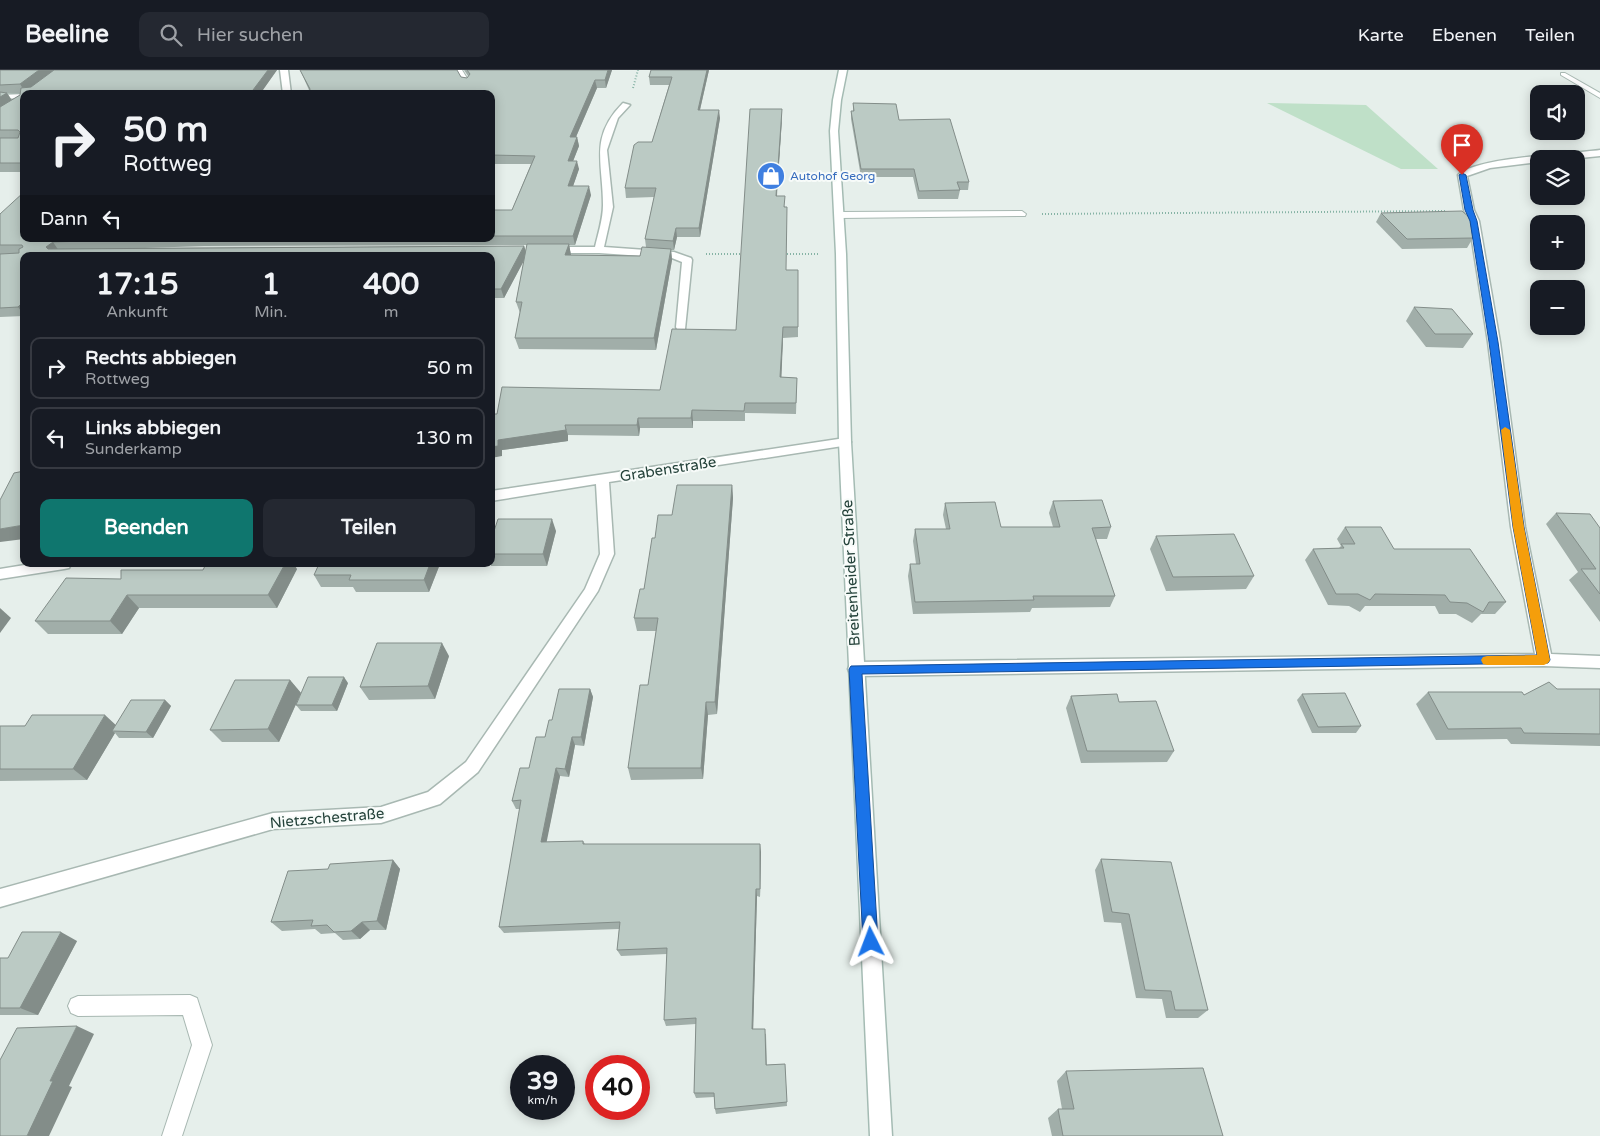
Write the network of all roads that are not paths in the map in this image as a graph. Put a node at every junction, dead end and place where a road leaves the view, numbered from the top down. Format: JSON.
{"nodes":[{"id":1,"x":284,"y":70,"type":"edge"},
{"id":2,"x":459,"y":70,"type":"edge"},
{"id":3,"x":843,"y":70,"type":"edge"},
{"id":4,"x":1563,"y":74,"type":"dead end"},
{"id":5,"x":467,"y":83,"type":"edge"},
{"id":6,"x":286,"y":90,"type":"edge"},
{"id":7,"x":1600,"y":96,"type":"edge"},
{"id":8,"x":0,"y":97,"type":"edge"},
{"id":9,"x":20,"y":97,"type":"edge"},
{"id":10,"x":20,"y":100,"type":"edge"},
{"id":11,"x":16,"y":104,"type":"edge"},
{"id":12,"x":626,"y":105,"type":"dead end"},
{"id":13,"x":1600,"y":152,"type":"edge"},
{"id":14,"x":1585,"y":154,"type":"edge"},
{"id":15,"x":1530,"y":160,"type":"edge"},
{"id":16,"x":1022,"y":214,"type":"road end"},
{"id":17,"x":839,"y":215,"type":"junction"},
{"id":18,"x":538,"y":250,"type":"edge"},
{"id":19,"x":599,"y":250,"type":"junction"},
{"id":20,"x":681,"y":327,"type":"edge"},
{"id":21,"x":845,"y":442,"type":"junction"},
{"id":22,"x":602,"y":478,"type":"junction"},
{"id":23,"x":495,"y":495,"type":"edge"},
{"id":24,"x":45,"y":567,"type":"edge"},
{"id":25,"x":0,"y":574,"type":"edge"},
{"id":26,"x":1544,"y":660,"type":"junction"},
{"id":27,"x":1600,"y":662,"type":"edge"},
{"id":28,"x":856,"y":669,"type":"junction"},
{"id":29,"x":0,"y":898,"type":"edge"},
{"id":30,"x":78,"y":1006,"type":"dead end"},
{"id":31,"x":172,"y":1136,"type":"edge"},
{"id":32,"x":881,"y":1136,"type":"edge"}],
"edges":[{"from":1,"to":6,"type":"street"},
{"from":2,"to":5,"type":"lane"},
{"from":3,"to":17,"type":"street","name":"Breitenheider Straße"},
{"from":4,"to":7,"type":"lane"},
{"from":8,"to":9,"type":"street"},
{"from":10,"to":11,"type":"street"},
{"from":12,"to":19,"type":"street"},
{"from":13,"to":14,"type":"street"},
{"from":15,"to":26,"type":"street"},
{"from":16,"to":17,"type":"lane"},
{"from":17,"to":21,"type":"street","name":"Breitenheider Straße"},
{"from":18,"to":19,"type":"street"},
{"from":19,"to":20,"type":"street"},
{"from":21,"to":22,"type":"street","name":"Grabenstraße"},
{"from":21,"to":28,"type":"street","name":"Breitenheider Straße"},
{"from":22,"to":23,"type":"street","name":"Grabenstraße"},
{"from":22,"to":29,"type":"street","name":"Nietzschestraße"},
{"from":24,"to":25,"type":"street"},
{"from":26,"to":27,"type":"street"},
{"from":26,"to":28,"type":"street"},
{"from":28,"to":32,"type":"street","name":"Breitenheider Straße"},
{"from":30,"to":31,"type":"lane"}]}
